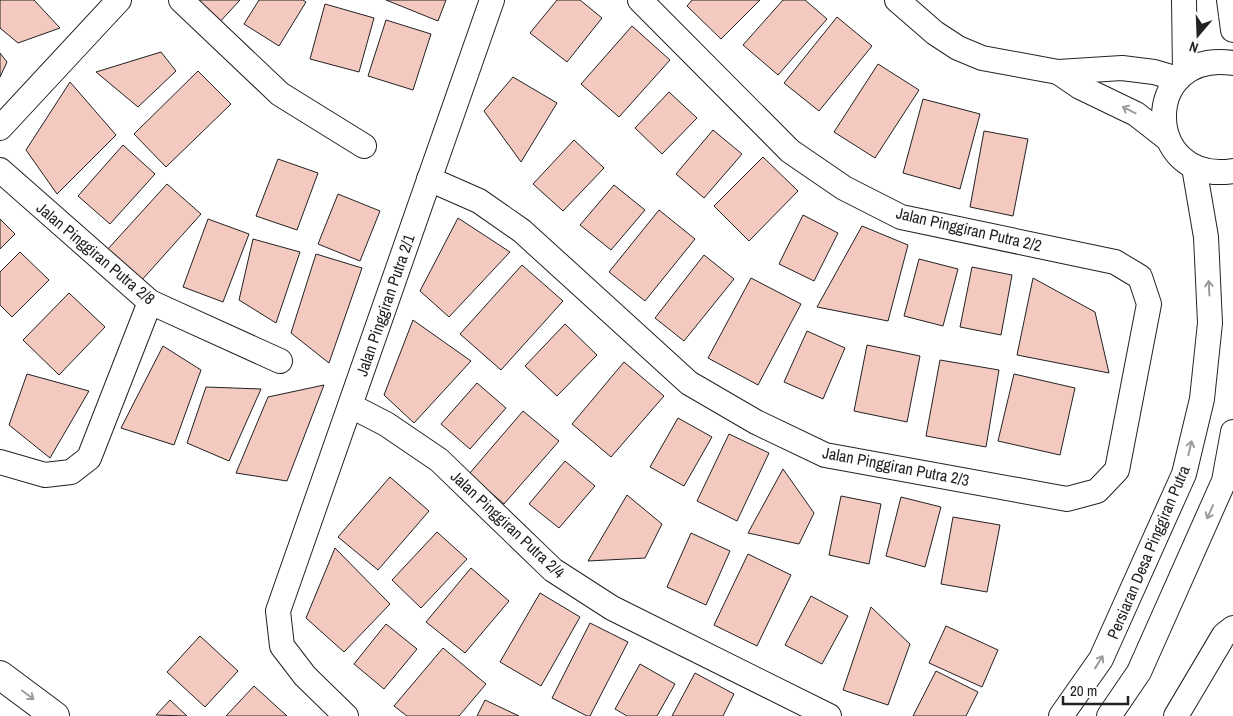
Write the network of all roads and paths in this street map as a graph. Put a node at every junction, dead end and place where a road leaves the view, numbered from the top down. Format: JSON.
{"nodes":[{"id":1,"x":119,"y":0,"type":"edge"},
{"id":2,"x":180,"y":0,"type":"edge"},
{"id":3,"x":492,"y":0,"type":"edge"},
{"id":4,"x":640,"y":0,"type":"edge"},
{"id":5,"x":897,"y":0,"type":"edge"},
{"id":6,"x":1184,"y":0,"type":"edge"},
{"id":7,"x":1229,"y":0,"type":"edge"},
{"id":8,"x":1233,"y":30,"type":"edge"},
{"id":9,"x":1233,"y":63,"type":"edge"},
{"id":10,"x":1058,"y":72,"type":"junction"},
{"id":11,"x":1181,"y":76,"type":"junction"},
{"id":12,"x":0,"y":128,"type":"edge"},
{"id":13,"x":1168,"y":139,"type":"junction"},
{"id":14,"x":364,"y":146,"type":"dead end"},
{"id":15,"x":1194,"y":167,"type":"junction"},
{"id":16,"x":0,"y":170,"type":"edge"},
{"id":17,"x":1233,"y":171,"type":"edge"},
{"id":18,"x":429,"y":179,"type":"junction"},
{"id":19,"x":150,"y":302,"type":"junction"},
{"id":20,"x":280,"y":361,"type":"dead end"},
{"id":21,"x":1133,"y":387,"type":"joint"},
{"id":22,"x":351,"y":406,"type":"junction"},
{"id":23,"x":1233,"y":432,"type":"edge"},
{"id":24,"x":0,"y":462,"type":"edge"},
{"id":25,"x":1233,"y":628,"type":"edge"},
{"id":26,"x":0,"y":674,"type":"edge"},
{"id":27,"x":55,"y":716,"type":"edge"},
{"id":28,"x":346,"y":716,"type":"edge"},
{"id":29,"x":829,"y":716,"type":"edge"},
{"id":30,"x":1061,"y":716,"type":"edge"},
{"id":31,"x":1109,"y":716,"type":"edge"},
{"id":32,"x":1176,"y":716,"type":"edge"}],
"edges":[{"from":1,"to":12,"type":"street"},
{"from":2,"to":14,"type":"street"},
{"from":3,"to":18,"type":"street","name":"Jalan Pinggiran Putra 2/1"},
{"from":4,"to":21,"type":"street","name":"Jalan Pinggiran Putra 2/2"},
{"from":5,"to":10,"type":"street"},
{"from":6,"to":11,"type":"street"},
{"from":7,"to":8,"type":"street"},
{"from":9,"to":11,"type":"street"},
{"from":10,"to":11,"type":"street"},
{"from":13,"to":10,"type":"street","one_way":true},
{"from":11,"to":13,"type":"street"},
{"from":13,"to":15,"type":"street"},
{"from":15,"to":17,"type":"street"},
{"from":30,"to":15,"type":"street","name":"Persiaran Desa Pinggiran Putra","one_way":true},
{"from":16,"to":19,"type":"street","name":"Jalan Pinggiran Putra 2/8"},
{"from":18,"to":21,"type":"street","name":"Jalan Pinggiran Putra 2/3"},
{"from":18,"to":22,"type":"street","name":"Jalan Pinggiran Putra 2/1"},
{"from":19,"to":20,"type":"street","name":"Jalan Pinggiran Putra 2/8"},
{"from":19,"to":24,"type":"street"},
{"from":22,"to":28,"type":"street","name":"Jalan Pinggiran Putra 2/1"},
{"from":22,"to":29,"type":"street","name":"Jalan Pinggiran Putra 2/4"},
{"from":23,"to":31,"type":"street","one_way":true},
{"from":25,"to":32,"type":"street"},
{"from":26,"to":27,"type":"main road","one_way":true}]}
